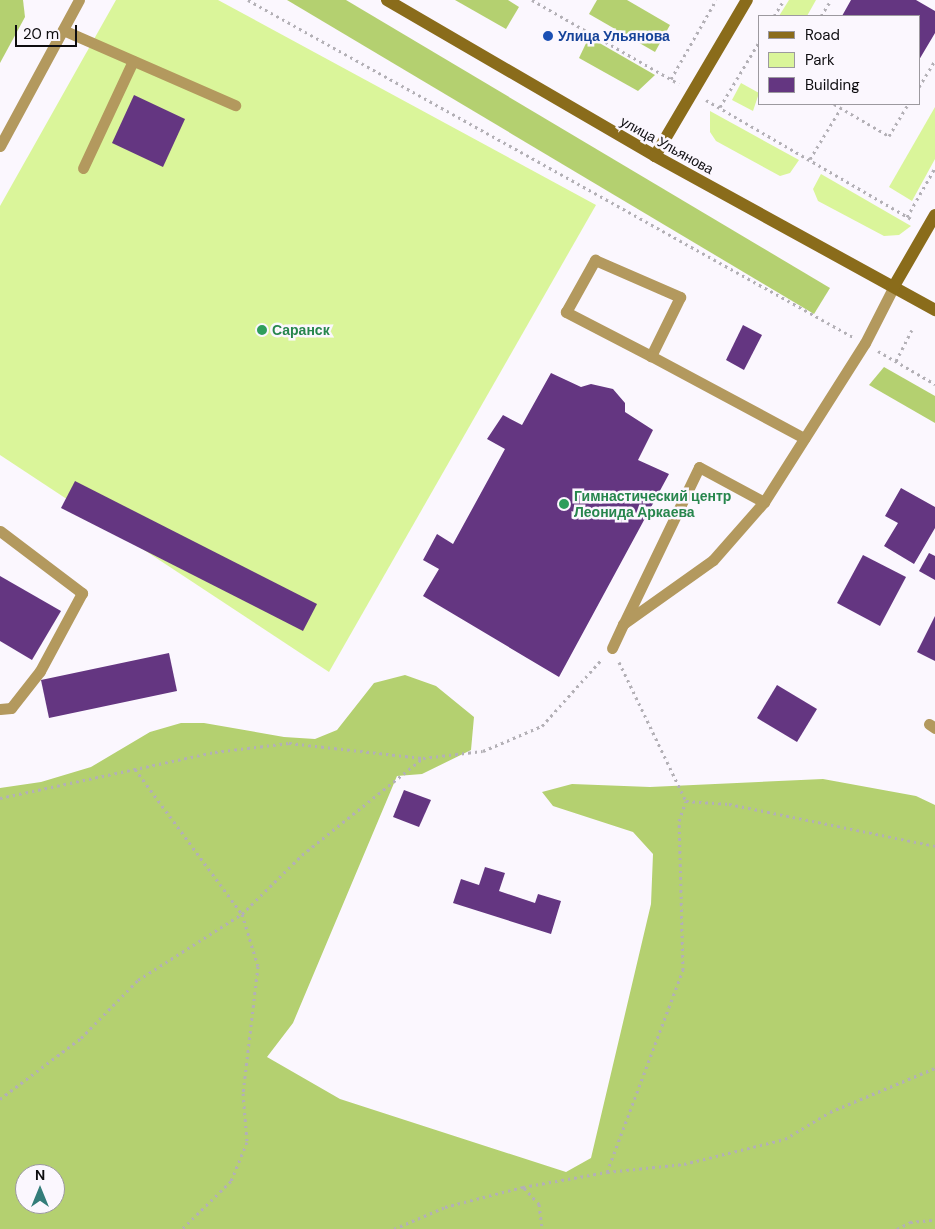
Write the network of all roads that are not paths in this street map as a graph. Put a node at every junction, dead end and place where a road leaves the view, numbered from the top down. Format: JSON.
{"nodes":[{"id":1,"x":79,"y":0,"type":"edge"},
{"id":2,"x":387,"y":0,"type":"edge"},
{"id":3,"x":748,"y":0,"type":"edge"},
{"id":4,"x":63,"y":30,"type":"junction"},
{"id":5,"x":133,"y":61,"type":"junction"},
{"id":6,"x":235,"y":105,"type":"dead end"},
{"id":7,"x":1,"y":142,"type":"edge"},
{"id":8,"x":655,"y":156,"type":"junction"},
{"id":9,"x":83,"y":168,"type":"dead end"},
{"id":10,"x":935,"y":214,"type":"edge"},
{"id":11,"x":894,"y":286,"type":"junction"},
{"id":12,"x":935,"y":310,"type":"edge"},
{"id":13,"x":651,"y":356,"type":"junction"},
{"id":14,"x":804,"y":438,"type":"junction"},
{"id":15,"x":764,"y":502,"type":"junction"},
{"id":16,"x":0,"y":531,"type":"edge"},
{"id":17,"x":623,"y":624,"type":"junction"},
{"id":18,"x":612,"y":648,"type":"road end"},
{"id":19,"x":0,"y":710,"type":"edge"}],
"edges":[{"from":1,"to":4,"type":"lane"},
{"from":2,"to":8,"type":"main road","name":"улица Ульянова"},
{"from":3,"to":8,"type":"main road"},
{"from":4,"to":5,"type":"lane"},
{"from":4,"to":7,"type":"lane"},
{"from":5,"to":6,"type":"lane"},
{"from":5,"to":9,"type":"lane"},
{"from":8,"to":11,"type":"main road","name":"улица Ульянова"},
{"from":10,"to":11,"type":"main road"},
{"from":11,"to":12,"type":"main road","name":"улица Ульянова"},
{"from":11,"to":14,"type":"lane"},
{"from":13,"to":13,"type":"lane"},
{"from":13,"to":14,"type":"lane"},
{"from":14,"to":15,"type":"lane"},
{"from":15,"to":17,"type":"lane"},
{"from":15,"to":17,"type":"lane"},
{"from":16,"to":19,"type":"lane"},
{"from":17,"to":18,"type":"lane"}]}
